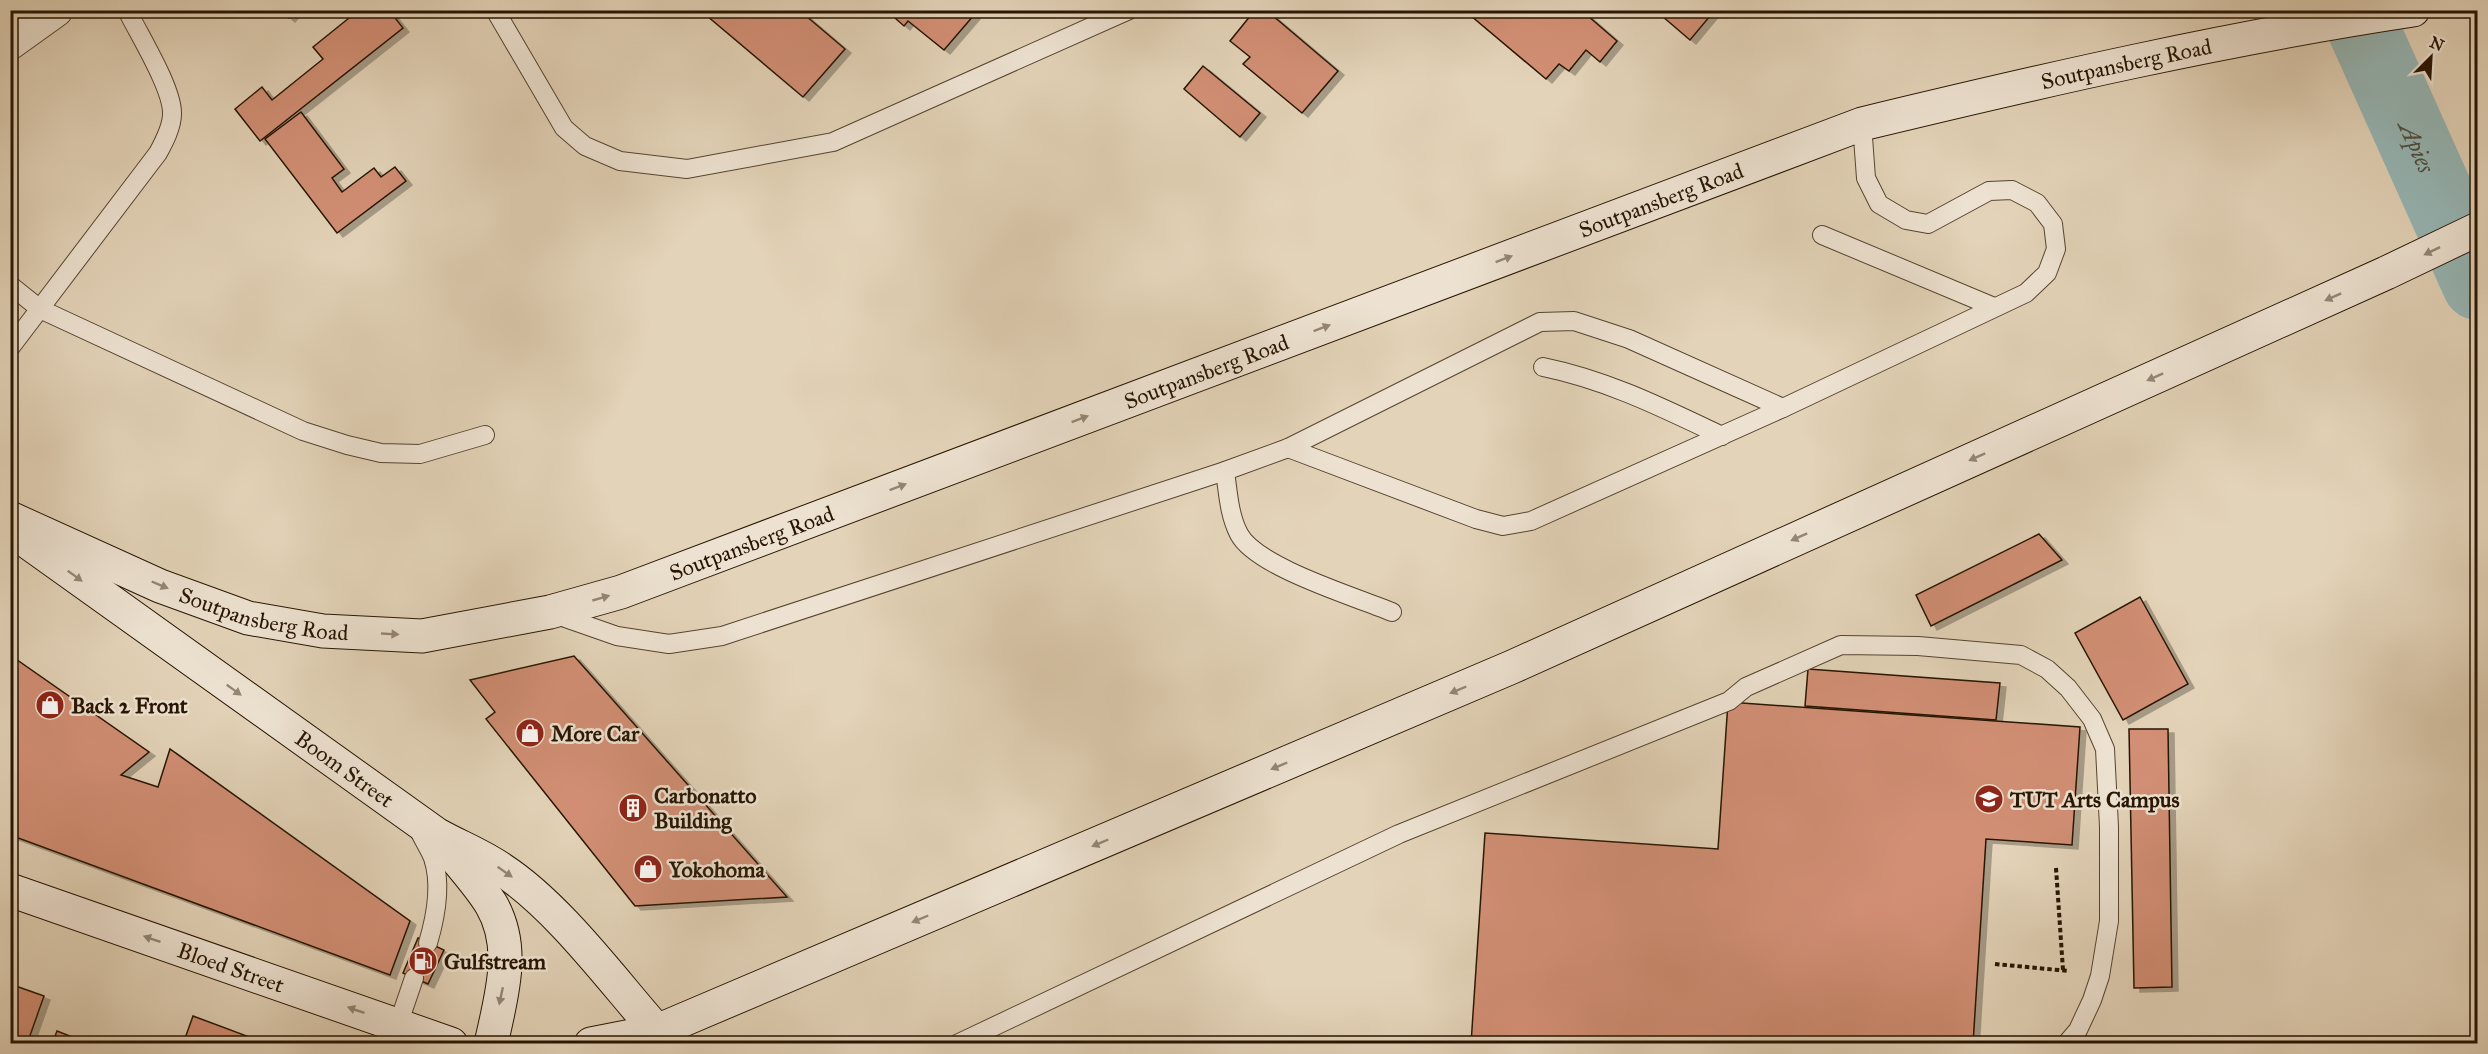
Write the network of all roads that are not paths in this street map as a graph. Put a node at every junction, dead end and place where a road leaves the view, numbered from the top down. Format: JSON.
{"nodes":[{"id":1,"x":56,"y":10,"type":"edge"},
{"id":2,"x":127,"y":10,"type":"edge"},
{"id":3,"x":495,"y":10,"type":"edge"},
{"id":4,"x":1129,"y":10,"type":"edge"},
{"id":5,"x":2413,"y":10,"type":"edge"},
{"id":6,"x":10,"y":44,"type":"edge"},
{"id":7,"x":1862,"y":124,"type":"junction"},
{"id":8,"x":2478,"y":229,"type":"edge"},
{"id":9,"x":1822,"y":235,"type":"dead end"},
{"id":10,"x":10,"y":285,"type":"edge"},
{"id":11,"x":1994,"y":307,"type":"junction"},
{"id":12,"x":40,"y":309,"type":"junction"},
{"id":13,"x":10,"y":348,"type":"edge"},
{"id":14,"x":1543,"y":367,"type":"dead end"},
{"id":15,"x":1783,"y":408,"type":"junction"},
{"id":16,"x":486,"y":435,"type":"dead end"},
{"id":17,"x":1722,"y":436,"type":"junction"},
{"id":18,"x":1288,"y":448,"type":"junction"},
{"id":19,"x":1225,"y":471,"type":"junction"},
{"id":20,"x":10,"y":518,"type":"edge"},
{"id":21,"x":10,"y":530,"type":"edge"},
{"id":22,"x":550,"y":612,"type":"junction"},
{"id":23,"x":1392,"y":612,"type":"dead end"},
{"id":24,"x":424,"y":826,"type":"junction"},
{"id":25,"x":10,"y":890,"type":"edge"},
{"id":26,"x":428,"y":942,"type":"dead end"},
{"id":27,"x":414,"y":978,"type":"dead end"},
{"id":28,"x":398,"y":1025,"type":"junction"},
{"id":29,"x":657,"y":1031,"type":"junction"},
{"id":30,"x":451,"y":1044,"type":"edge"},
{"id":31,"x":491,"y":1044,"type":"edge"},
{"id":32,"x":591,"y":1044,"type":"edge"},
{"id":33,"x":957,"y":1044,"type":"edge"},
{"id":34,"x":2066,"y":1044,"type":"edge"}],
"edges":[{"from":1,"to":6,"type":"main road"},
{"from":2,"to":12,"type":"lane"},
{"from":3,"to":4,"type":"lane"},
{"from":5,"to":7,"type":"main road","name":"Soutpansberg Road"},
{"from":7,"to":11,"type":"lane"},
{"from":22,"to":7,"type":"main road","name":"Soutpansberg Road","one_way":true},
{"from":8,"to":29,"type":"main road","one_way":true},
{"from":9,"to":11,"type":"lane"},
{"from":10,"to":12,"type":"lane"},
{"from":11,"to":15,"type":"lane"},
{"from":12,"to":13,"type":"lane"},
{"from":12,"to":16,"type":"lane"},
{"from":14,"to":17,"type":"lane"},
{"from":15,"to":17,"type":"lane"},
{"from":15,"to":18,"type":"lane"},
{"from":17,"to":18,"type":"lane"},
{"from":18,"to":19,"type":"lane"},
{"from":19,"to":22,"type":"lane"},
{"from":19,"to":23,"type":"lane"},
{"from":20,"to":22,"type":"main road","name":"Soutpansberg Road","one_way":true},
{"from":21,"to":24,"type":"main road","name":"Boom Street","one_way":true},
{"from":24,"to":26,"type":"lane"},
{"from":24,"to":29,"type":"main road","name":"Boom Street","one_way":true},
{"from":24,"to":31,"type":"main road","one_way":true},
{"from":28,"to":25,"type":"main road","name":"Bloed Street","one_way":true},
{"from":27,"to":28,"type":"lane"},
{"from":28,"to":30,"type":"main road","name":"Bloed Street"},
{"from":29,"to":32,"type":"main road"},
{"from":33,"to":34,"type":"lane"}]}
